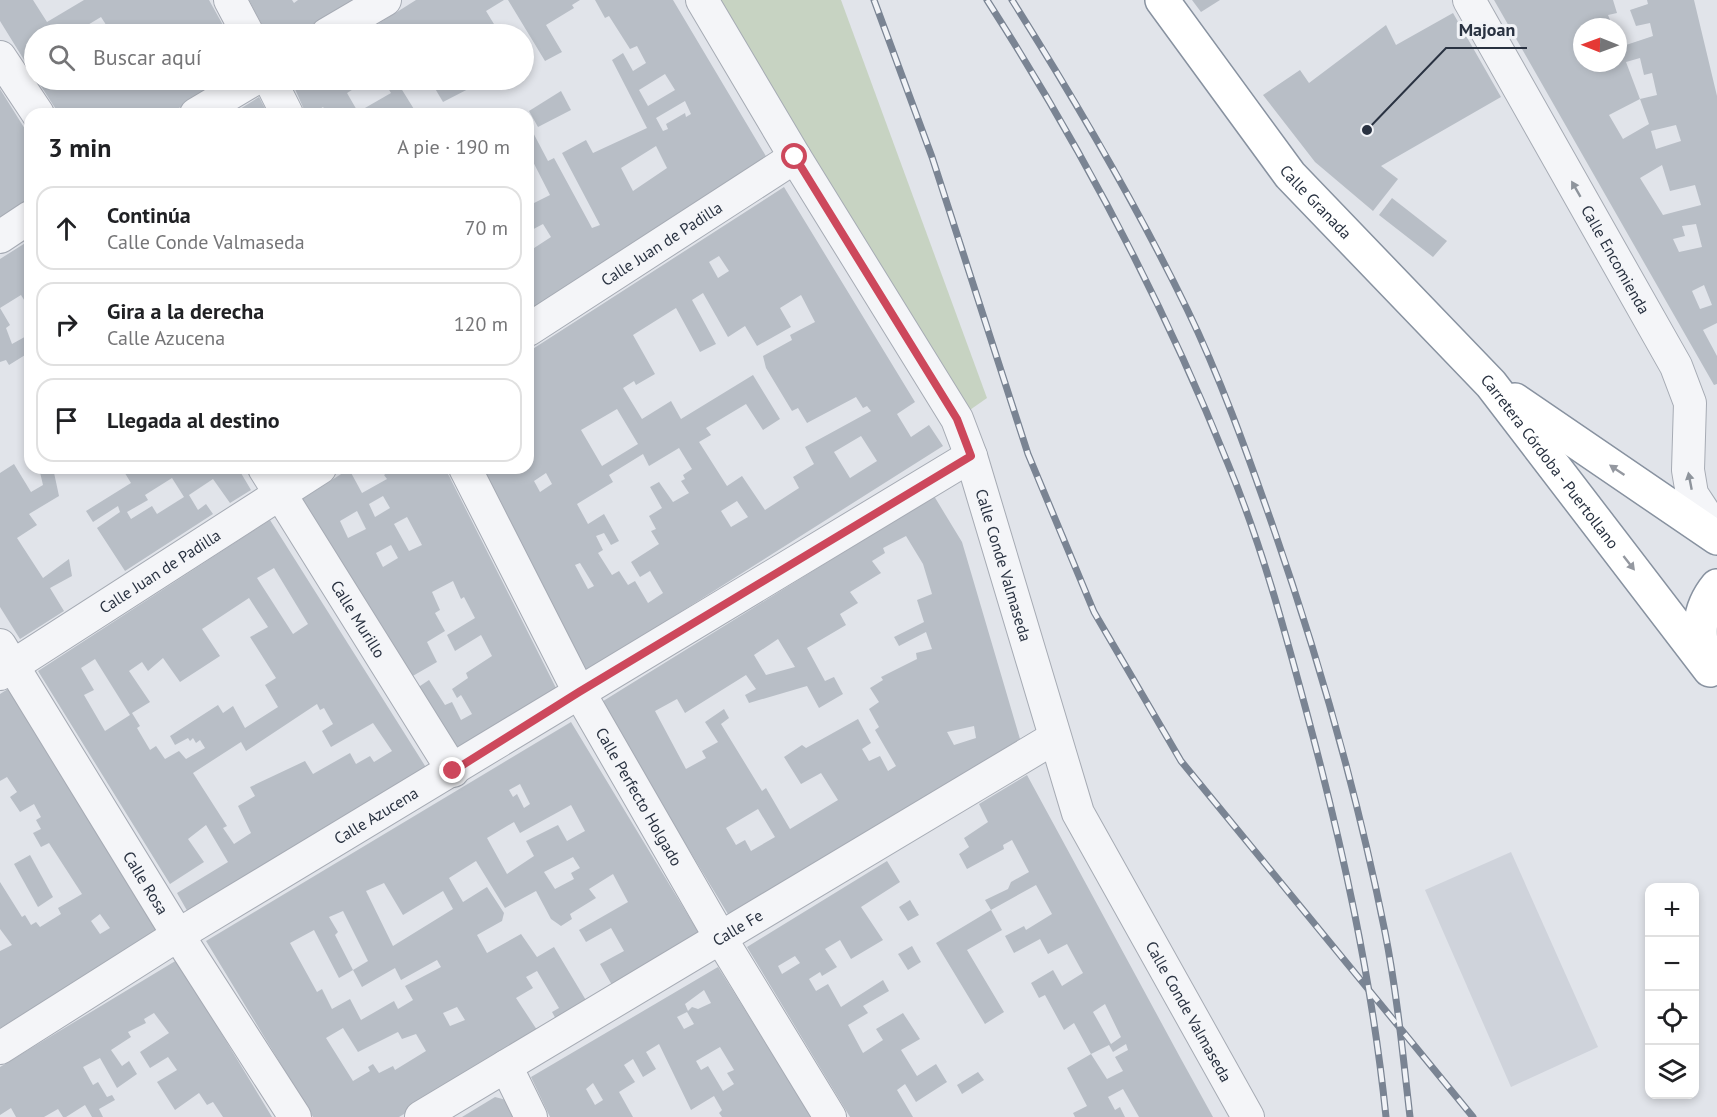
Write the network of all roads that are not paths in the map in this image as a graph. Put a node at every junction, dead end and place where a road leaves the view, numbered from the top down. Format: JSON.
{"nodes":[{"id":1,"x":230,"y":0,"type":"edge"},
{"id":2,"x":385,"y":0,"type":"edge"},
{"id":3,"x":702,"y":0,"type":"edge"},
{"id":4,"x":1162,"y":0,"type":"edge"},
{"id":5,"x":1469,"y":0,"type":"edge"},
{"id":6,"x":243,"y":24,"type":"edge"},
{"id":7,"x":344,"y":24,"type":"edge"},
{"id":8,"x":0,"y":57,"type":"edge"},
{"id":9,"x":236,"y":90,"type":"edge"},
{"id":10,"x":275,"y":90,"type":"edge"},
{"id":11,"x":34,"y":108,"type":"edge"},
{"id":12,"x":206,"y":108,"type":"edge"},
{"id":13,"x":285,"y":108,"type":"edge"},
{"id":14,"x":795,"y":157,"type":"junction"},
{"id":15,"x":24,"y":222,"type":"edge"},
{"id":16,"x":0,"y":237,"type":"edge"},
{"id":17,"x":534,"y":326,"type":"edge"},
{"id":18,"x":1491,"y":384,"type":"junction"},
{"id":19,"x":971,"y":456,"type":"junction"},
{"id":20,"x":268,"y":474,"type":"edge"},
{"id":21,"x":311,"y":474,"type":"edge"},
{"id":22,"x":468,"y":474,"type":"edge"},
{"id":23,"x":280,"y":495,"type":"junction"},
{"id":24,"x":1717,"y":532,"type":"edge"},
{"id":25,"x":1717,"y":538,"type":"edge"},
{"id":26,"x":1717,"y":586,"type":"edge"},
{"id":27,"x":4,"y":662,"type":"edge"},
{"id":28,"x":1714,"y":673,"type":"edge"},
{"id":29,"x":579,"y":692,"type":"junction"},
{"id":30,"x":1054,"y":738,"type":"junction"},
{"id":31,"x":453,"y":771,"type":"junction"},
{"id":32,"x":178,"y":935,"type":"junction"},
{"id":33,"x":720,"y":937,"type":"junction"},
{"id":34,"x":0,"y":1048,"type":"edge"},
{"id":35,"x":506,"y":1066,"type":"junction"},
{"id":36,"x":295,"y":1117,"type":"edge"},
{"id":37,"x":421,"y":1117,"type":"edge"},
{"id":38,"x":531,"y":1117,"type":"edge"},
{"id":39,"x":830,"y":1117,"type":"edge"},
{"id":40,"x":1248,"y":1117,"type":"edge"}],
"edges":[{"from":1,"to":6,"type":"street"},
{"from":2,"to":7,"type":"street"},
{"from":3,"to":14,"type":"street","name":"Calle Conde Valmaseda"},
{"from":4,"to":18,"type":"highway","name":"Calle Granada"},
{"from":24,"to":5,"type":"street","name":"Calle Encomienda","one_way":true},
{"from":8,"to":11,"type":"street"},
{"from":9,"to":12,"type":"street"},
{"from":10,"to":13,"type":"street"},
{"from":14,"to":17,"type":"street","name":"Calle Juan de Padilla"},
{"from":14,"to":19,"type":"street","name":"Calle Conde Valmaseda"},
{"from":15,"to":16,"type":"street"},
{"from":25,"to":18,"type":"highway","name":"Carretera Córdoba - Puertollano","one_way":true},
{"from":18,"to":28,"type":"highway","name":"Carretera Córdoba - Puertollano","one_way":true},
{"from":19,"to":29,"type":"street","name":"Calle Azucena"},
{"from":19,"to":30,"type":"street","name":"Calle Conde Valmaseda"},
{"from":20,"to":23,"type":"street","name":"Calle Murillo"},
{"from":21,"to":23,"type":"street","name":"Calle Juan de Padilla"},
{"from":22,"to":29,"type":"street","name":"Calle Perfecto Holgado"},
{"from":23,"to":27,"type":"street","name":"Calle Juan de Padilla"},
{"from":23,"to":31,"type":"street","name":"Calle Murillo"},
{"from":26,"to":28,"type":"highway"},
{"from":27,"to":32,"type":"street","name":"Calle Rosa"},
{"from":29,"to":31,"type":"street","name":"Calle Azucena"},
{"from":29,"to":33,"type":"street","name":"Calle Perfecto Holgado"},
{"from":30,"to":33,"type":"street","name":"Calle Fe"},
{"from":30,"to":40,"type":"street","name":"Calle Conde Valmaseda"},
{"from":31,"to":32,"type":"street","name":"Calle Azucena"},
{"from":32,"to":34,"type":"street","name":"Calle Azucena"},
{"from":32,"to":36,"type":"street","name":"Calle Rosa"},
{"from":33,"to":35,"type":"street","name":"Calle Fe"},
{"from":33,"to":39,"type":"street","name":"Calle Perfecto Holgado"},
{"from":35,"to":37,"type":"street","name":"Calle Fe"},
{"from":35,"to":38,"type":"street"}]}
